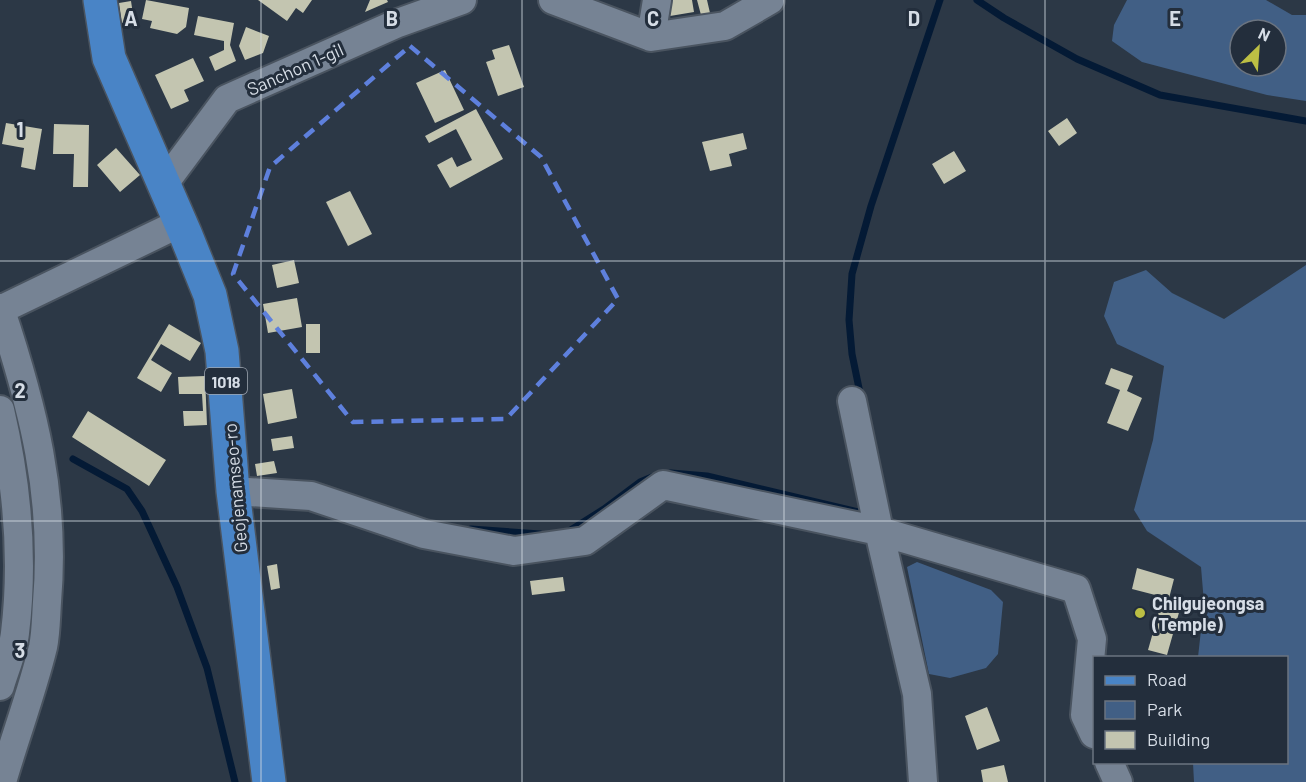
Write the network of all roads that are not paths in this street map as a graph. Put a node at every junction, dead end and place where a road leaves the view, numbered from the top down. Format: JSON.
{"nodes":[{"id":1,"x":100,"y":0,"type":"edge"},
{"id":2,"x":462,"y":0,"type":"edge"},
{"id":3,"x":553,"y":0,"type":"edge"},
{"id":4,"x":657,"y":0,"type":"edge"},
{"id":5,"x":770,"y":0,"type":"edge"},
{"id":6,"x":397,"y":12,"type":"edge"},
{"id":7,"x":651,"y":37,"type":"junction"},
{"id":8,"x":163,"y":185,"type":"junction"},
{"id":9,"x":180,"y":223,"type":"junction"},
{"id":10,"x":0,"y":309,"type":"edge"},
{"id":11,"x":852,"y":401,"type":"dead end"},
{"id":12,"x":0,"y":411,"type":"edge"},
{"id":13,"x":233,"y":491,"type":"junction"},
{"id":14,"x":879,"y":531,"type":"junction"},
{"id":15,"x":0,"y":686,"type":"edge"},
{"id":16,"x":1093,"y":730,"type":"edge"},
{"id":17,"x":1110,"y":764,"type":"edge"},
{"id":18,"x":2,"y":782,"type":"edge"},
{"id":19,"x":269,"y":782,"type":"edge"},
{"id":20,"x":923,"y":782,"type":"edge"},
{"id":21,"x":1118,"y":782,"type":"edge"}],
"edges":[{"from":1,"to":8,"type":"main road","name":"Geojenamseo-ro","number":"1018"},
{"from":2,"to":6,"type":"street","name":"Sanchon 1-gil"},
{"from":3,"to":7,"type":"street"},
{"from":4,"to":7,"type":"street"},
{"from":5,"to":7,"type":"street"},
{"from":6,"to":8,"type":"street","name":"Sanchon 1-gil"},
{"from":8,"to":9,"type":"main road","name":"Geojenamseo-ro","number":"1018"},
{"from":9,"to":10,"type":"street"},
{"from":9,"to":13,"type":"main road","name":"Geojenamseo-ro","number":"1018"},
{"from":10,"to":18,"type":"street"},
{"from":11,"to":14,"type":"street"},
{"from":12,"to":15,"type":"street"},
{"from":13,"to":14,"type":"street"},
{"from":13,"to":19,"type":"main road","name":"Geojenamseo-ro","number":"1018"},
{"from":14,"to":16,"type":"street"},
{"from":14,"to":20,"type":"street"},
{"from":17,"to":21,"type":"street"}]}
